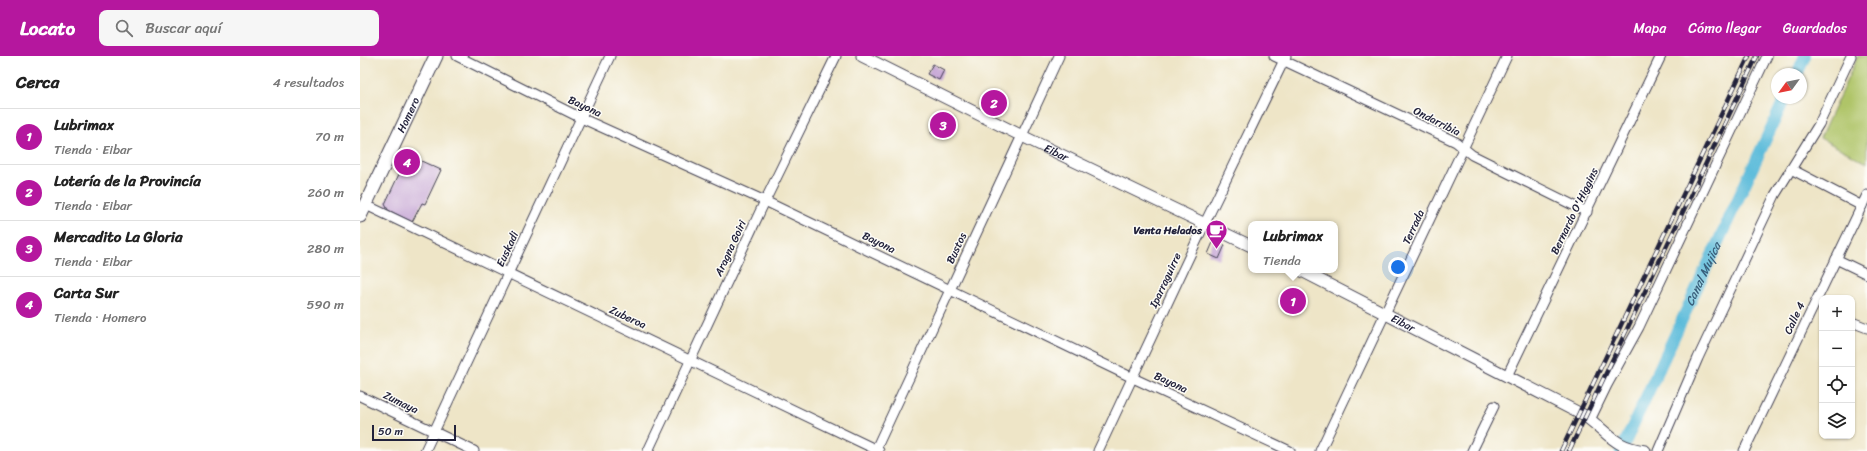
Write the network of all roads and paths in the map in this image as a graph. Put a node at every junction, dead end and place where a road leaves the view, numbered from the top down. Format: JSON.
{"nodes":[{"id":1,"x":436,"y":56,"type":"edge"},
{"id":2,"x":457,"y":56,"type":"edge"},
{"id":3,"x":610,"y":56,"type":"edge"},
{"id":4,"x":836,"y":56,"type":"edge"},
{"id":5,"x":862,"y":56,"type":"edge"},
{"id":6,"x":1059,"y":56,"type":"edge"},
{"id":7,"x":1274,"y":56,"type":"edge"},
{"id":8,"x":1507,"y":56,"type":"edge"},
{"id":9,"x":1661,"y":56,"type":"edge"},
{"id":10,"x":1768,"y":56,"type":"edge"},
{"id":11,"x":1851,"y":56,"type":"edge"},
{"id":12,"x":1285,"y":58,"type":"edge"},
{"id":13,"x":581,"y":118,"type":"junction"},
{"id":14,"x":1022,"y":136,"type":"junction"},
{"id":15,"x":1463,"y":148,"type":"junction"},
{"id":16,"x":1791,"y":169,"type":"junction"},
{"id":17,"x":1867,"y":195,"type":"edge"},
{"id":18,"x":765,"y":201,"type":"junction"},
{"id":19,"x":1862,"y":206,"type":"junction"},
{"id":20,"x":363,"y":211,"type":"edge"},
{"id":21,"x":1587,"y":212,"type":"junction"},
{"id":22,"x":1205,"y":223,"type":"junction"},
{"id":23,"x":1248,"y":244,"type":"edge"},
{"id":24,"x":1836,"y":259,"type":"junction"},
{"id":25,"x":509,"y":273,"type":"junction"},
{"id":26,"x":1306,"y":273,"type":"edge"},
{"id":27,"x":1867,"y":274,"type":"edge"},
{"id":28,"x":949,"y":289,"type":"junction"},
{"id":29,"x":1818,"y":307,"type":"edge"},
{"id":30,"x":1387,"y":313,"type":"junction"},
{"id":31,"x":1855,"y":323,"type":"edge"},
{"id":32,"x":1867,"y":328,"type":"edge"},
{"id":33,"x":691,"y":360,"type":"junction"},
{"id":34,"x":1507,"y":376,"type":"junction"},
{"id":35,"x":1133,"y":378,"type":"junction"},
{"id":36,"x":360,"y":396,"type":"edge"},
{"id":37,"x":1494,"y":406,"type":"dead end"},
{"id":38,"x":1590,"y":420,"type":"junction"},
{"id":39,"x":434,"y":432,"type":"junction"},
{"id":40,"x":877,"y":450,"type":"edge"},
{"id":41,"x":425,"y":451,"type":"edge"},
{"id":42,"x":474,"y":451,"type":"edge"},
{"id":43,"x":648,"y":451,"type":"edge"},
{"id":44,"x":1098,"y":451,"type":"edge"},
{"id":45,"x":1290,"y":451,"type":"edge"},
{"id":46,"x":1320,"y":451,"type":"edge"},
{"id":47,"x":1472,"y":451,"type":"edge"},
{"id":48,"x":1645,"y":451,"type":"edge"},
{"id":49,"x":1658,"y":451,"type":"edge"},
{"id":50,"x":1744,"y":451,"type":"edge"}],
"edges":[{"from":1,"to":20,"type":"main road","name":"Homero"},
{"from":2,"to":13,"type":"street","name":"Bayona"},
{"from":3,"to":13,"type":"street","name":"Euskadi"},
{"from":4,"to":18,"type":"street","name":"Aragna Goiri"},
{"from":5,"to":14,"type":"street","name":"Eibar"},
{"from":6,"to":14,"type":"street","name":"Bustos"},
{"from":7,"to":12,"type":"street","name":"Ondarribia"},
{"from":8,"to":15,"type":"street","name":"Terrada"},
{"from":9,"to":21,"type":"street","name":"Bernardo O'Higgins"},
{"from":10,"to":38,"type":"street"},
{"from":11,"to":16,"type":"street"},
{"from":12,"to":15,"type":"street","name":"Ondarribia"},
{"from":12,"to":22,"type":"street","name":"Iparraguirre"},
{"from":13,"to":18,"type":"street","name":"Bayona"},
{"from":13,"to":25,"type":"street","name":"Euskadi"},
{"from":14,"to":22,"type":"street","name":"Eibar"},
{"from":14,"to":28,"type":"street","name":"Bustos"},
{"from":15,"to":21,"type":"street","name":"Ondarribia"},
{"from":15,"to":30,"type":"street","name":"Terrada"},
{"from":16,"to":19,"type":"street"},
{"from":16,"to":49,"type":"street"},
{"from":17,"to":19,"type":"street","name":"Calle 4"},
{"from":18,"to":28,"type":"street","name":"Bayona"},
{"from":18,"to":33,"type":"street","name":"Aragna Goiri"},
{"from":19,"to":24,"type":"street","name":"Calle 4"},
{"from":20,"to":25,"type":"street","name":"Zuberoa"},
{"from":21,"to":34,"type":"street","name":"Bernardo O'Higgins"},
{"from":22,"to":23,"type":"street","name":"Eibar"},
{"from":22,"to":35,"type":"street","name":"Iparraguirre"},
{"from":24,"to":27,"type":"street"},
{"from":24,"to":29,"type":"street","name":"Calle 4"},
{"from":25,"to":33,"type":"street","name":"Zuberoa"},
{"from":25,"to":39,"type":"street","name":"Euskadi"},
{"from":26,"to":30,"type":"street","name":"Eibar"},
{"from":28,"to":35,"type":"street","name":"Bayona"},
{"from":28,"to":40,"type":"street","name":"Bustos"},
{"from":29,"to":50,"type":"street","name":"Calle 4"},
{"from":30,"to":34,"type":"street","name":"Eibar"},
{"from":30,"to":46,"type":"street","name":"Terrada"},
{"from":31,"to":32,"type":"street"},
{"from":33,"to":40,"type":"street","name":"Zuberoa"},
{"from":33,"to":43,"type":"street","name":"Aragna Goiri"},
{"from":34,"to":38,"type":"street","name":"Eibar"},
{"from":35,"to":44,"type":"street","name":"Iparraguirre"},
{"from":35,"to":45,"type":"street","name":"Bayona"},
{"from":36,"to":39,"type":"street","name":"Zumaya"},
{"from":37,"to":47,"type":"street"},
{"from":38,"to":48,"type":"street","name":"Eibar"},
{"from":39,"to":41,"type":"street","name":"Euskadi"},
{"from":39,"to":42,"type":"street","name":"Zumaya"}]}
